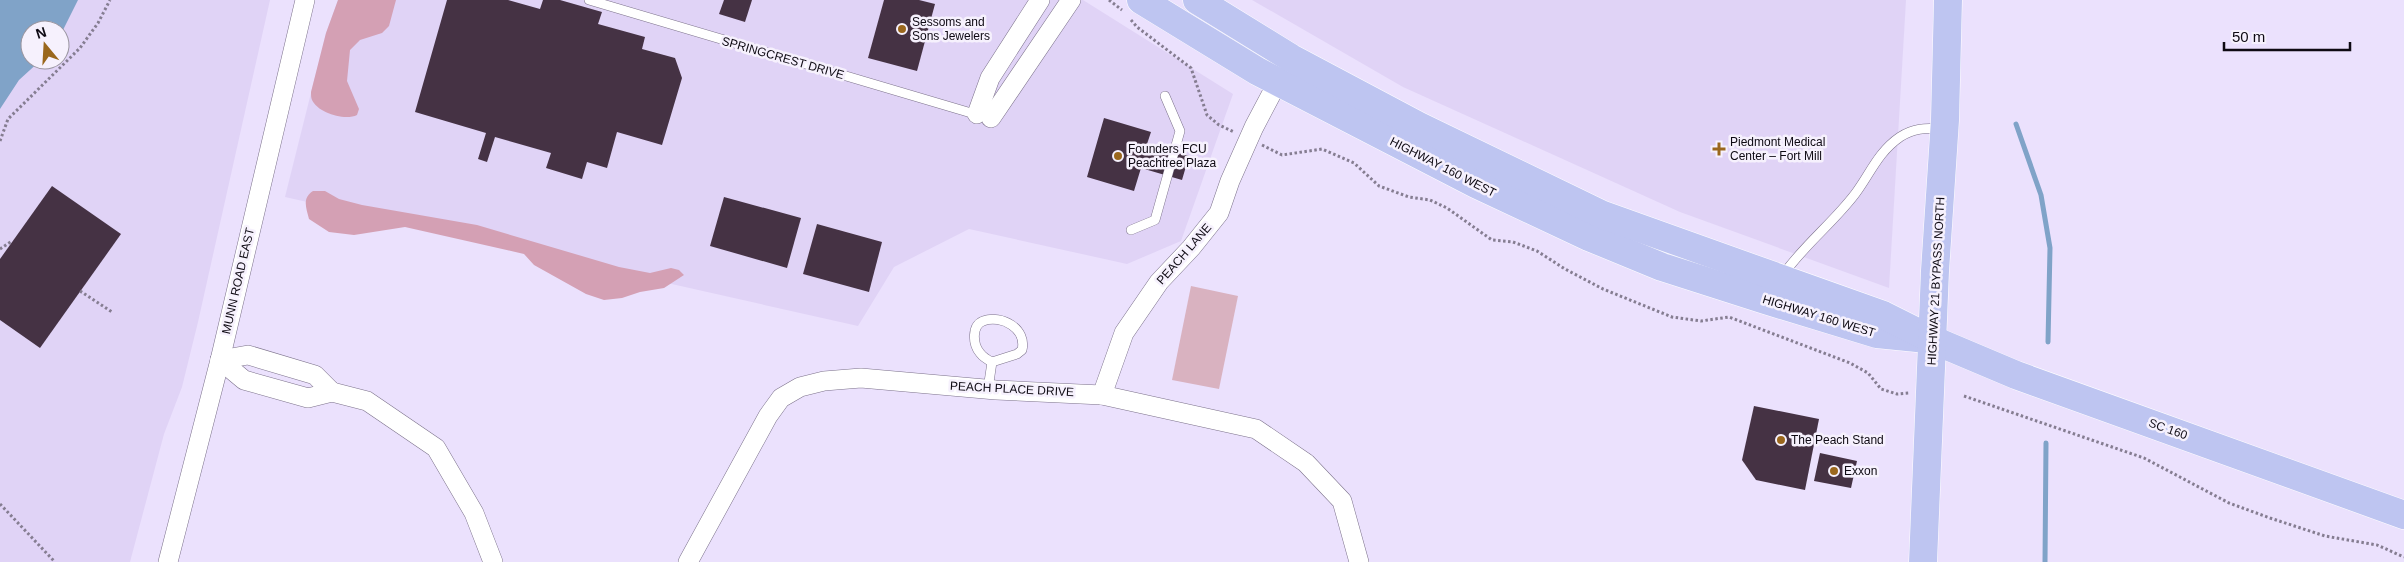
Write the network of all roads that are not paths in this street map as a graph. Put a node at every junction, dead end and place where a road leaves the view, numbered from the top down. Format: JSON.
{"nodes":[{"id":1,"x":305,"y":0,"type":"edge"},
{"id":2,"x":589,"y":0,"type":"edge"},
{"id":3,"x":1040,"y":0,"type":"edge"},
{"id":4,"x":1071,"y":0,"type":"edge"},
{"id":5,"x":1141,"y":0,"type":"edge"},
{"id":6,"x":1198,"y":0,"type":"edge"},
{"id":7,"x":1948,"y":0,"type":"edge"},
{"id":8,"x":1291,"y":58,"type":"junction"},
{"id":9,"x":1278,"y":82,"type":"junction"},
{"id":10,"x":1165,"y":96,"type":"dead end"},
{"id":11,"x":984,"y":116,"type":"junction"},
{"id":12,"x":1944,"y":130,"type":"junction"},
{"id":13,"x":1131,"y":230,"type":"dead end"},
{"id":14,"x":1780,"y":279,"type":"junction"},
{"id":15,"x":1933,"y":340,"type":"junction"},
{"id":16,"x":220,"y":360,"type":"junction"},
{"id":17,"x":992,"y":362,"type":"junction"},
{"id":18,"x":988,"y":389,"type":"junction"},
{"id":19,"x":1102,"y":394,"type":"junction"},
{"id":20,"x":2404,"y":515,"type":"edge"},
{"id":21,"x":168,"y":562,"type":"edge"},
{"id":22,"x":494,"y":562,"type":"edge"},
{"id":23,"x":688,"y":562,"type":"edge"},
{"id":24,"x":1359,"y":562,"type":"edge"},
{"id":25,"x":1923,"y":562,"type":"edge"}],
"edges":[{"from":1,"to":16,"type":"street","name":"MUNN ROAD EAST"},
{"from":2,"to":11,"type":"lane","name":"SPRINGCREST DRIVE"},
{"from":3,"to":11,"type":"street"},
{"from":4,"to":11,"type":"street"},
{"from":5,"to":9,"type":"main road","name":"HIGHWAY 160 WEST","number":"SC 160"},
{"from":6,"to":8,"type":"main road","name":"HIGHWAY 160 WEST","number":"SC 160"},
{"from":7,"to":12,"type":"main road","name":"HIGHWAY 21 BYPASS NORTH"},
{"from":8,"to":9,"type":"street","name":"PEACH LANE"},
{"from":8,"to":14,"type":"main road","name":"HIGHWAY 160 WEST","number":"SC 160"},
{"from":9,"to":15,"type":"main road","name":"HIGHWAY 160 WEST","number":"SC 160"},
{"from":9,"to":19,"type":"street","name":"PEACH LANE"},
{"from":10,"to":13,"type":"lane"},
{"from":12,"to":14,"type":"lane"},
{"from":12,"to":15,"type":"main road","name":"HIGHWAY 21 BYPASS NORTH"},
{"from":14,"to":15,"type":"main road","name":"HIGHWAY 160 WEST","number":"SC 160"},
{"from":15,"to":20,"type":"main road","name":"SC 160","number":"SC 160"},
{"from":15,"to":25,"type":"main road","name":"HIGHWAY 21 BYPASS NORTH"},
{"from":16,"to":21,"type":"street","name":"MUNN ROAD EAST"},
{"from":16,"to":22,"type":"street"},
{"from":17,"to":17,"type":"lane"},
{"from":17,"to":18,"type":"lane"},
{"from":18,"to":19,"type":"street","name":"PEACH PLACE DRIVE"},
{"from":18,"to":23,"type":"street","name":"PEACH PLACE DRIVE"},
{"from":19,"to":24,"type":"street","name":"PEACH PLACE DRIVE"}]}
